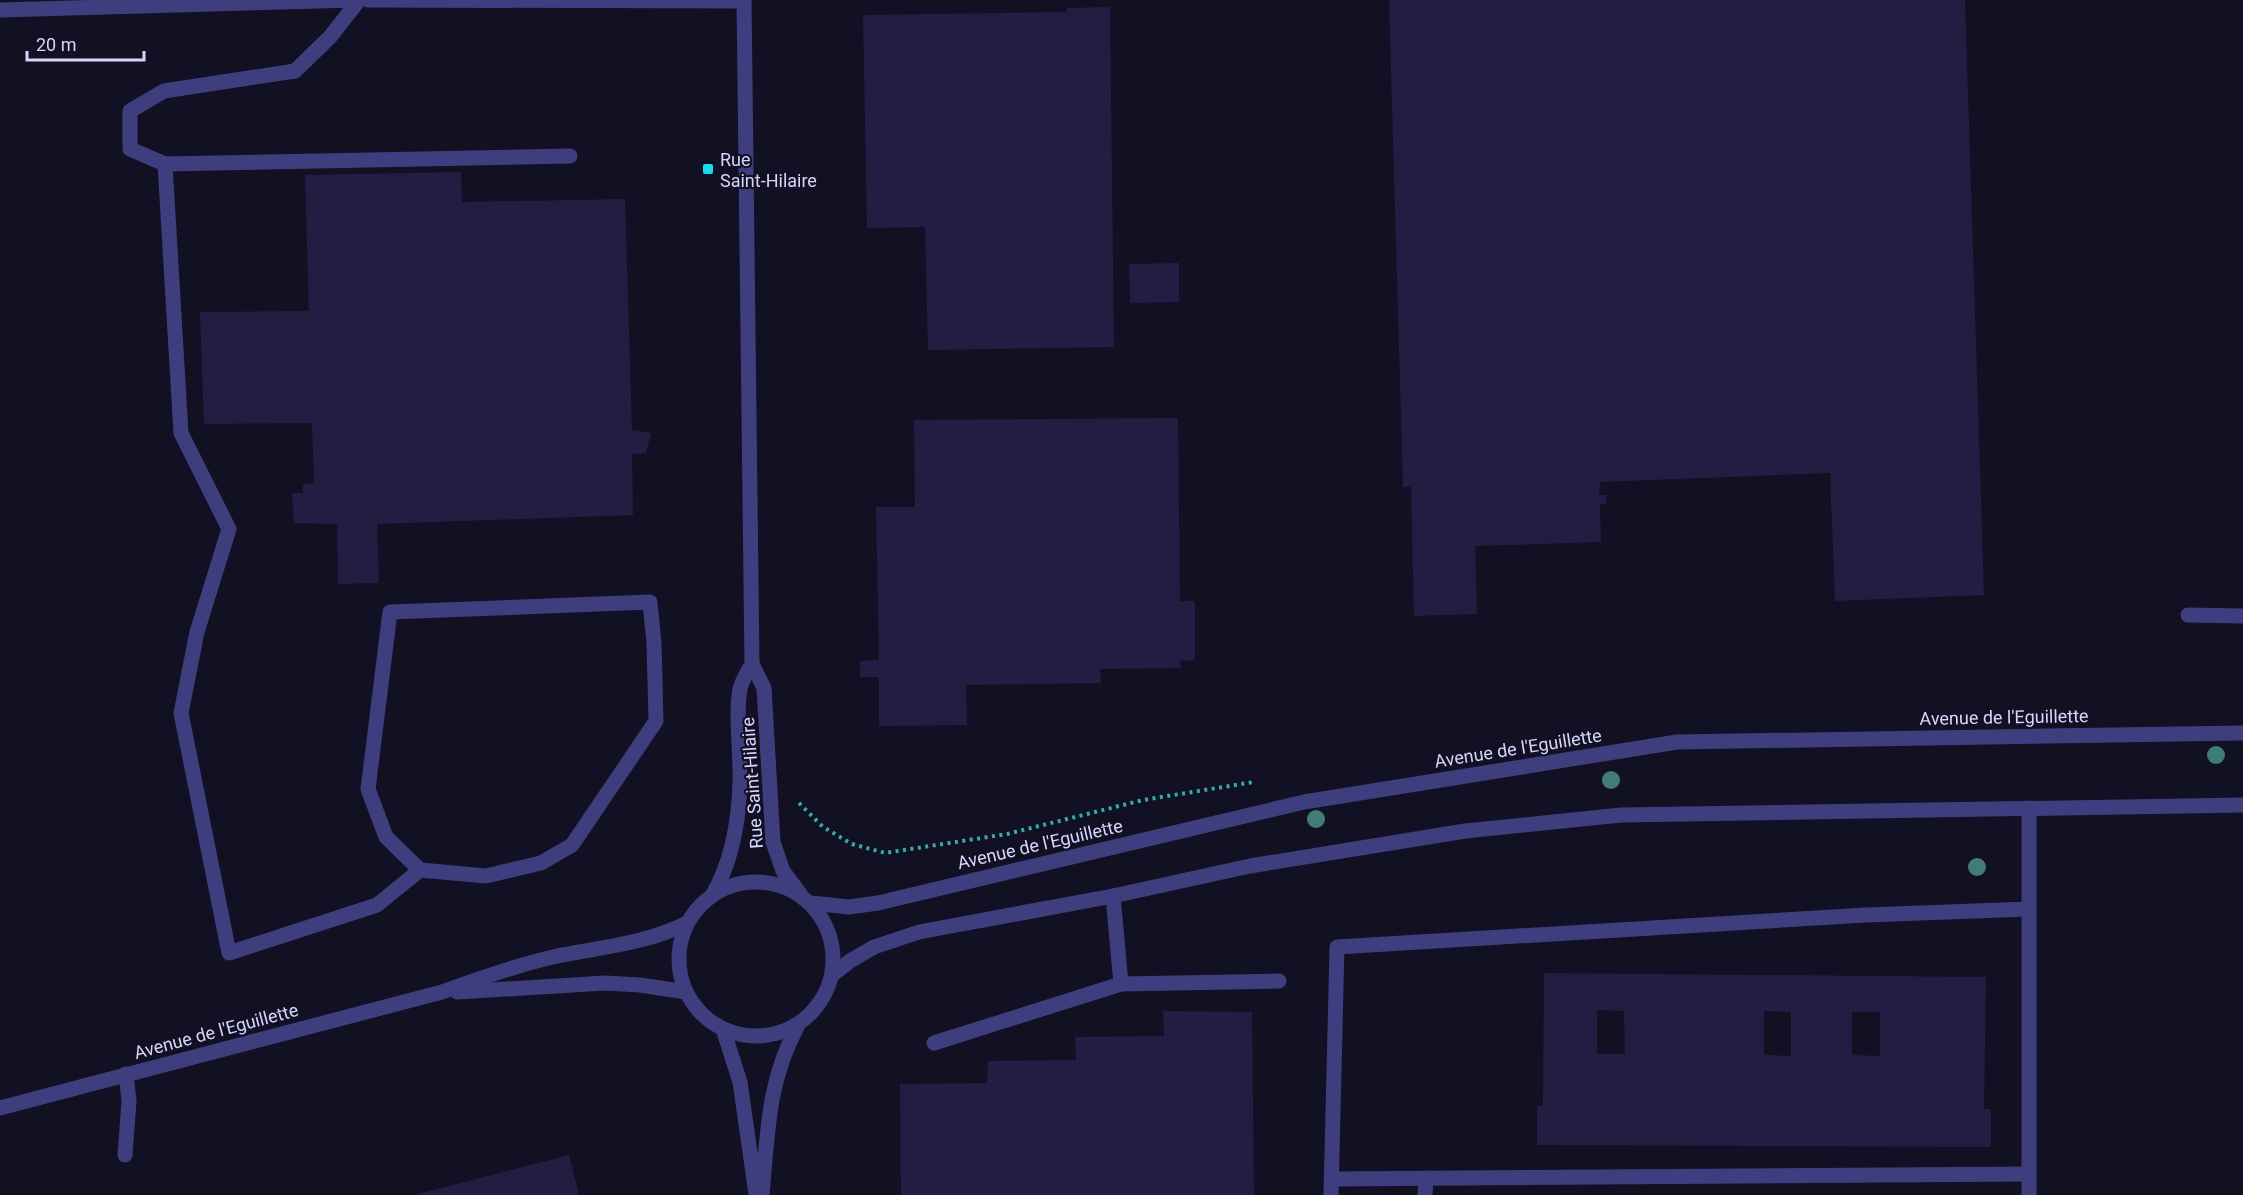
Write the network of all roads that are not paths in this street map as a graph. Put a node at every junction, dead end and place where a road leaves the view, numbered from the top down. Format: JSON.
{"nodes":[{"id":1,"x":357,"y":0,"type":"edge"},
{"id":2,"x":368,"y":0,"type":"edge"},
{"id":3,"x":744,"y":0,"type":"edge"},
{"id":4,"x":0,"y":10,"type":"edge"},
{"id":5,"x":570,"y":156,"type":"dead end"},
{"id":6,"x":165,"y":164,"type":"junction"},
{"id":7,"x":2188,"y":615,"type":"dead end"},
{"id":8,"x":2243,"y":616,"type":"edge"},
{"id":9,"x":752,"y":664,"type":"junction"},
{"id":10,"x":2243,"y":733,"type":"edge"},
{"id":11,"x":2243,"y":805,"type":"edge"},
{"id":12,"x":2029,"y":808,"type":"junction"},
{"id":13,"x":420,"y":870,"type":"junction"},
{"id":14,"x":712,"y":896,"type":"junction"},
{"id":15,"x":1113,"y":896,"type":"junction"},
{"id":16,"x":806,"y":899,"type":"junction"},
{"id":17,"x":2029,"y":909,"type":"junction"},
{"id":18,"x":687,"y":923,"type":"junction"},
{"id":19,"x":832,"y":975,"type":"junction"},
{"id":20,"x":1279,"y":981,"type":"dead end"},
{"id":21,"x":1121,"y":984,"type":"junction"},
{"id":22,"x":442,"y":992,"type":"junction"},
{"id":23,"x":686,"y":992,"type":"junction"},
{"id":24,"x":798,"y":1025,"type":"junction"},
{"id":25,"x":723,"y":1029,"type":"junction"},
{"id":26,"x":934,"y":1043,"type":"dead end"},
{"id":27,"x":126,"y":1074,"type":"junction"},
{"id":28,"x":0,"y":1108,"type":"edge"},
{"id":29,"x":125,"y":1155,"type":"dead end"},
{"id":30,"x":2029,"y":1174,"type":"junction"},
{"id":31,"x":1426,"y":1178,"type":"junction"},
{"id":32,"x":1332,"y":1179,"type":"junction"},
{"id":33,"x":756,"y":1195,"type":"edge"},
{"id":34,"x":762,"y":1195,"type":"edge"},
{"id":35,"x":1331,"y":1195,"type":"edge"},
{"id":36,"x":1425,"y":1195,"type":"edge"},
{"id":37,"x":2029,"y":1195,"type":"edge"}],
"edges":[{"from":1,"to":4,"type":"street"},
{"from":1,"to":6,"type":"street"},
{"from":2,"to":3,"type":"street"},
{"from":3,"to":9,"type":"street","name":"Rue Saint-Hilaire"},
{"from":5,"to":6,"type":"street"},
{"from":6,"to":13,"type":"street"},
{"from":7,"to":8,"type":"street"},
{"from":9,"to":14,"type":"street","name":"Rue Saint-Hilaire"},
{"from":9,"to":16,"type":"street","name":"Rue Saint-Hilaire"},
{"from":10,"to":16,"type":"street","name":"Avenue de l'Eguillette"},
{"from":11,"to":12,"type":"street"},
{"from":12,"to":15,"type":"street"},
{"from":12,"to":17,"type":"street"},
{"from":13,"to":13,"type":"street"},
{"from":14,"to":16,"type":"street"},
{"from":14,"to":18,"type":"street"},
{"from":15,"to":19,"type":"street"},
{"from":15,"to":21,"type":"street"},
{"from":16,"to":19,"type":"street"},
{"from":17,"to":30,"type":"street"},
{"from":17,"to":32,"type":"street"},
{"from":18,"to":22,"type":"street","name":"Avenue de l'Eguillette"},
{"from":18,"to":23,"type":"street"},
{"from":19,"to":24,"type":"street"},
{"from":20,"to":21,"type":"street"},
{"from":21,"to":26,"type":"street"},
{"from":22,"to":23,"type":"street","name":"Avenue de l'Eguillette"},
{"from":22,"to":27,"type":"street","name":"Avenue de l'Eguillette"},
{"from":23,"to":25,"type":"street"},
{"from":24,"to":25,"type":"street"},
{"from":24,"to":34,"type":"street"},
{"from":25,"to":33,"type":"street"},
{"from":27,"to":28,"type":"street","name":"Avenue de l'Eguillette"},
{"from":27,"to":29,"type":"street"},
{"from":30,"to":31,"type":"street"},
{"from":30,"to":37,"type":"street"},
{"from":31,"to":32,"type":"street"},
{"from":31,"to":36,"type":"street"},
{"from":32,"to":35,"type":"street"}]}
